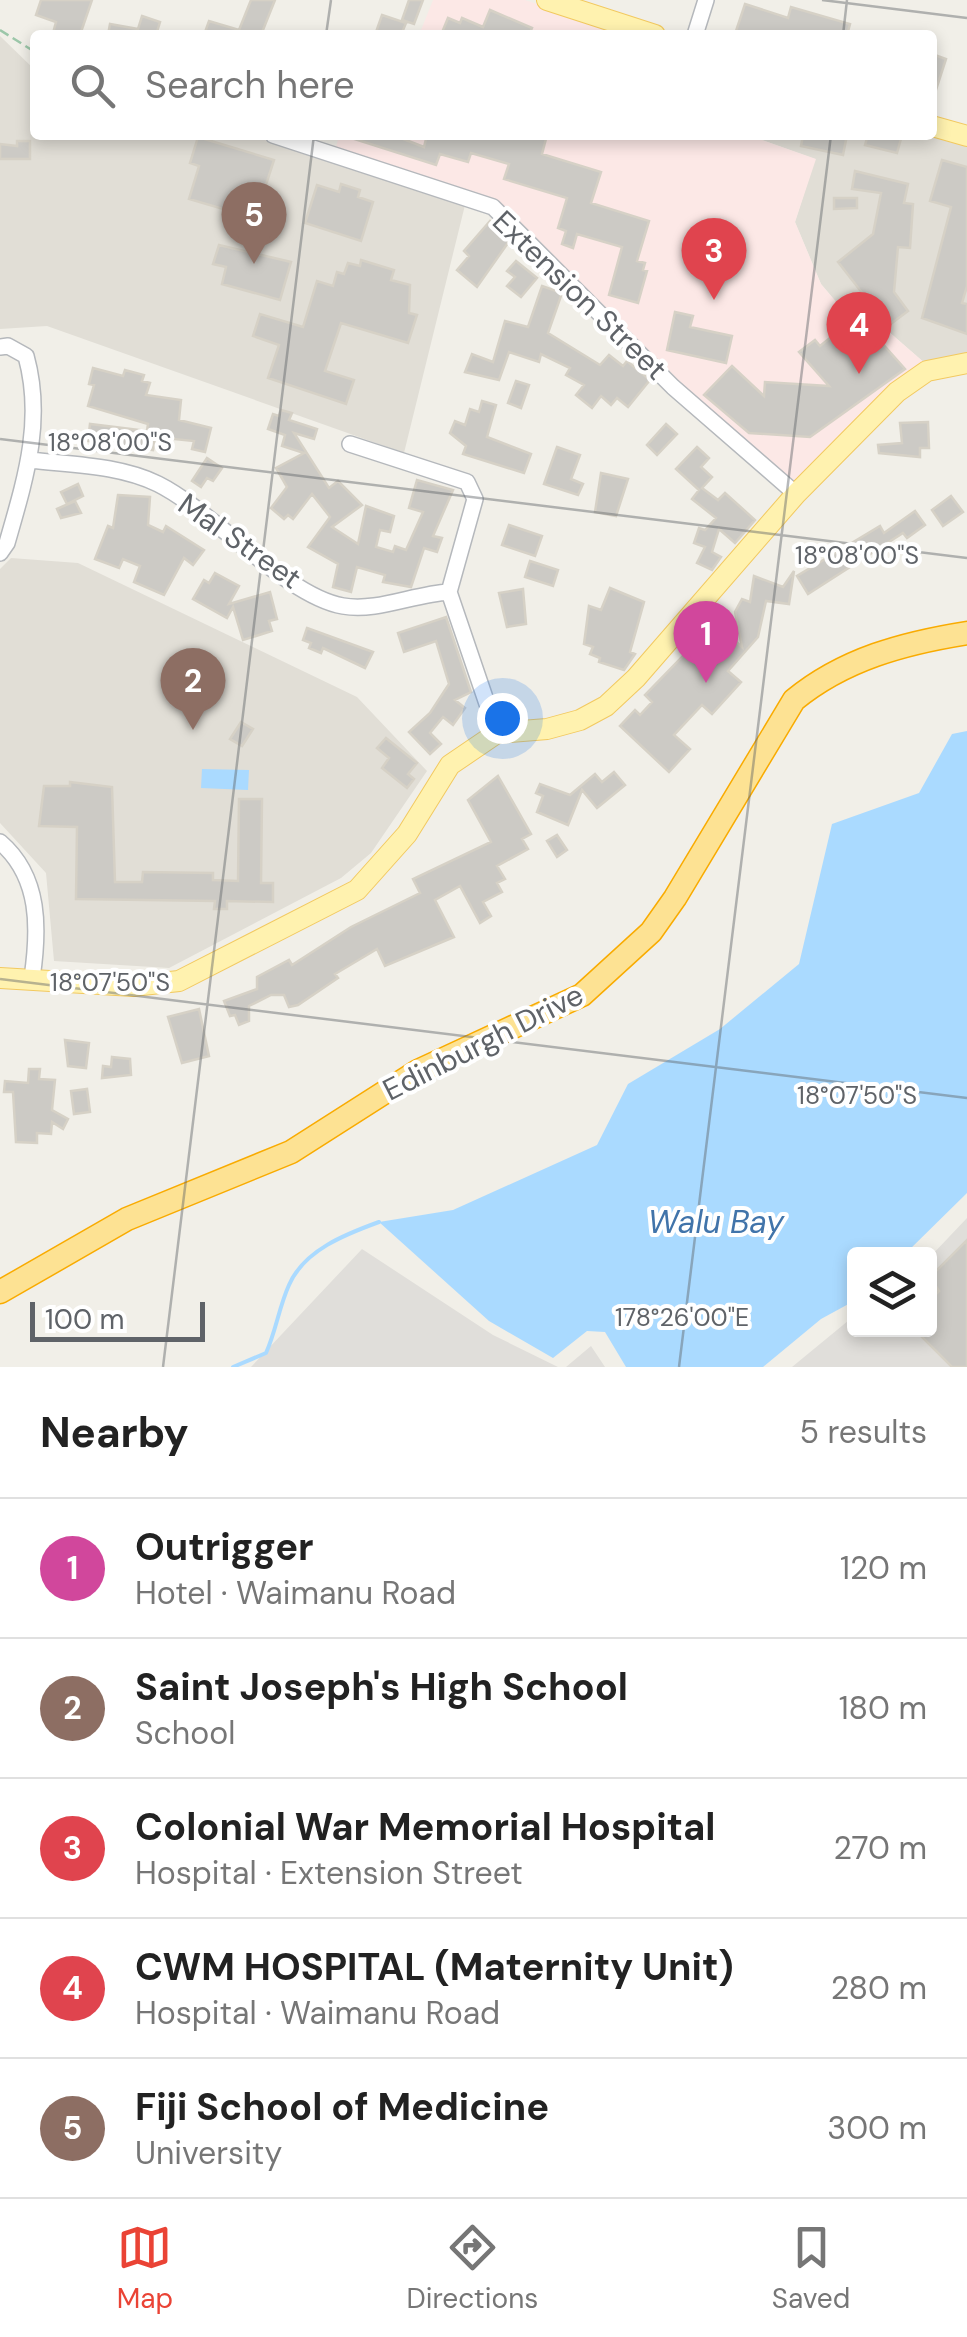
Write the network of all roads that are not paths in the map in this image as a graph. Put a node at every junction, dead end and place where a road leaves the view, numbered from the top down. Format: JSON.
{"nodes":[{"id":1,"x":546,"y":0,"type":"edge"},
{"id":2,"x":706,"y":0,"type":"edge"},
{"id":3,"x":640,"y":30,"type":"edge"},
{"id":4,"x":696,"y":30,"type":"edge"},
{"id":5,"x":937,"y":127,"type":"edge"},
{"id":6,"x":967,"y":136,"type":"edge"},
{"id":7,"x":288,"y":140,"type":"edge"},
{"id":8,"x":0,"y":347,"type":"edge"},
{"id":9,"x":967,"y":363,"type":"edge"},
{"id":10,"x":350,"y":444,"type":"dead end"},
{"id":11,"x":30,"y":460,"type":"junction"},
{"id":12,"x":796,"y":494,"type":"junction"},
{"id":13,"x":0,"y":554,"type":"edge"},
{"id":14,"x":449,"y":592,"type":"junction"},
{"id":15,"x":967,"y":632,"type":"edge"},
{"id":16,"x":497,"y":733,"type":"junction"},
{"id":17,"x":0,"y":842,"type":"edge"},
{"id":18,"x":0,"y":978,"type":"edge"},
{"id":19,"x":32,"y":978,"type":"junction"},
{"id":20,"x":0,"y":1292,"type":"edge"}],
"edges":[{"from":1,"to":3,"type":"main road"},
{"from":2,"to":4,"type":"street"},
{"from":5,"to":6,"type":"main road"},
{"from":7,"to":12,"type":"street","name":"Extension Street"},
{"from":8,"to":11,"type":"street"},
{"from":9,"to":12,"type":"main road"},
{"from":10,"to":14,"type":"street"},
{"from":11,"to":13,"type":"street"},
{"from":11,"to":14,"type":"street","name":"Mal Street"},
{"from":12,"to":16,"type":"main road"},
{"from":14,"to":16,"type":"street"},
{"from":15,"to":20,"type":"highway","name":"Edinburgh Drive"},
{"from":16,"to":19,"type":"main road"},
{"from":17,"to":19,"type":"street"},
{"from":18,"to":19,"type":"main road"}]}
